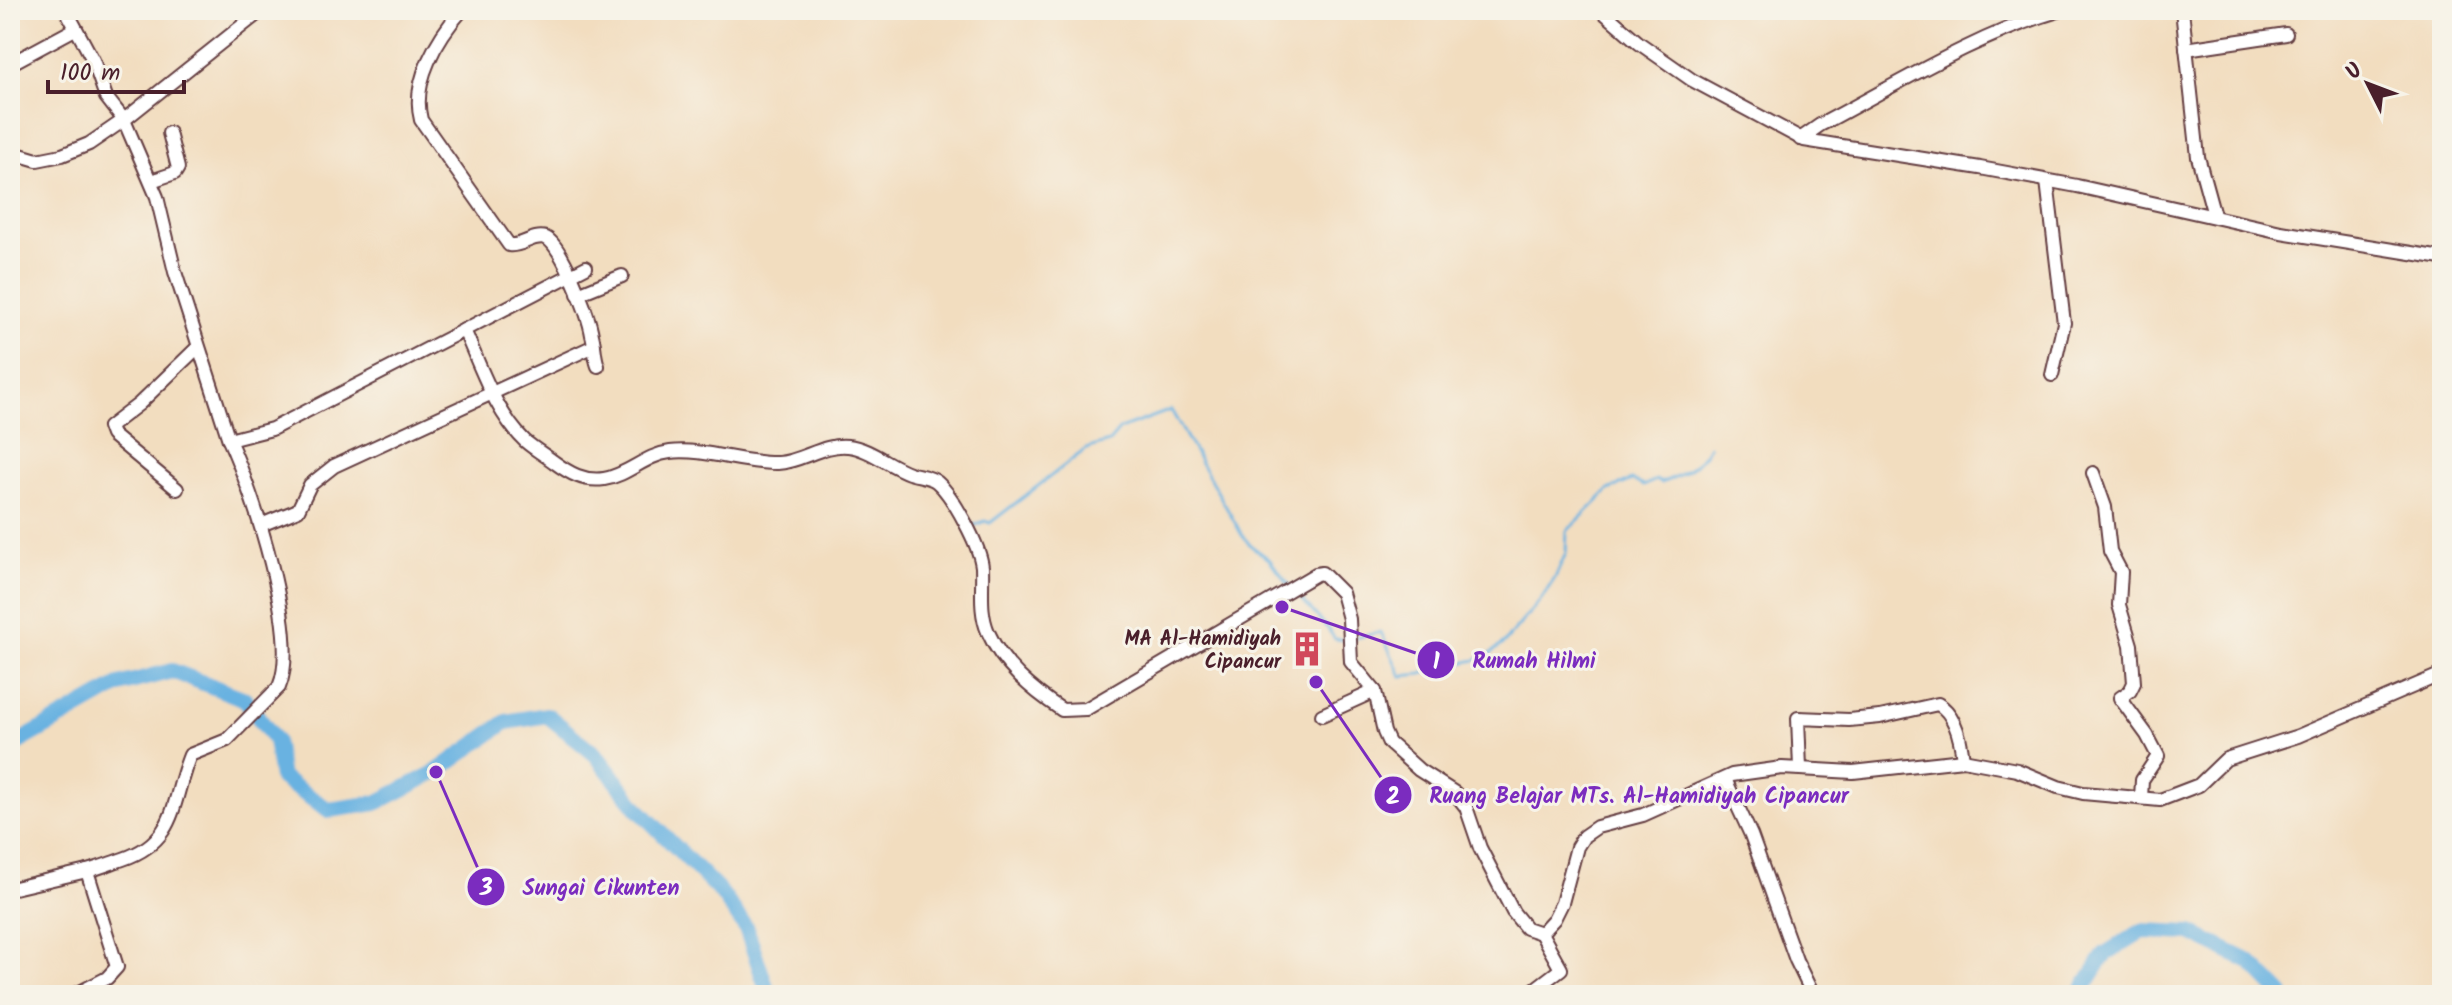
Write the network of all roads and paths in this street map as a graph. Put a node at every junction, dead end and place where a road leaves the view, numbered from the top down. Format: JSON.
{"nodes":[{"id":1,"x":66,"y":10,"type":"edge"},
{"id":2,"x":262,"y":10,"type":"edge"},
{"id":3,"x":462,"y":10,"type":"edge"},
{"id":4,"x":1601,"y":10,"type":"edge"},
{"id":5,"x":2061,"y":10,"type":"edge"},
{"id":6,"x":2182,"y":10,"type":"edge"},
{"id":7,"x":75,"y":29,"type":"junction"},
{"id":8,"x":2286,"y":34,"type":"dead end"},
{"id":9,"x":2186,"y":49,"type":"junction"},
{"id":10,"x":10,"y":64,"type":"edge"},
{"id":11,"x":124,"y":120,"type":"junction"},
{"id":12,"x":169,"y":133,"type":"dead end"},
{"id":13,"x":1800,"y":139,"type":"junction"},
{"id":14,"x":10,"y":152,"type":"edge"},
{"id":15,"x":151,"y":181,"type":"junction"},
{"id":16,"x":2047,"y":181,"type":"junction"},
{"id":17,"x":2214,"y":215,"type":"junction"},
{"id":18,"x":2442,"y":258,"type":"edge"},
{"id":19,"x":586,"y":267,"type":"dead end"},
{"id":20,"x":569,"y":274,"type":"junction"},
{"id":21,"x":622,"y":276,"type":"dead end"},
{"id":22,"x":578,"y":294,"type":"junction"},
{"id":23,"x":464,"y":330,"type":"junction"},
{"id":24,"x":594,"y":346,"type":"junction"},
{"id":25,"x":198,"y":347,"type":"junction"},
{"id":26,"x":598,"y":366,"type":"dead end"},
{"id":27,"x":2052,"y":375,"type":"dead end"},
{"id":28,"x":493,"y":393,"type":"junction"},
{"id":29,"x":229,"y":440,"type":"junction"},
{"id":30,"x":2093,"y":473,"type":"dead end"},
{"id":31,"x":177,"y":489,"type":"dead end"},
{"id":32,"x":261,"y":525,"type":"junction"},
{"id":33,"x":2442,"y":674,"type":"edge"},
{"id":34,"x":1375,"y":691,"type":"junction"},
{"id":35,"x":1322,"y":715,"type":"dead end"},
{"id":36,"x":1963,"y":760,"type":"junction"},
{"id":37,"x":1800,"y":768,"type":"junction"},
{"id":38,"x":1725,"y":779,"type":"junction"},
{"id":39,"x":2141,"y":798,"type":"junction"},
{"id":40,"x":87,"y":871,"type":"junction"},
{"id":41,"x":10,"y":889,"type":"edge"},
{"id":42,"x":1541,"y":933,"type":"junction"},
{"id":43,"x":74,"y":995,"type":"edge"},
{"id":44,"x":1527,"y":995,"type":"edge"},
{"id":45,"x":1813,"y":995,"type":"edge"}],
"edges":[{"from":1,"to":7,"type":"street"},
{"from":2,"to":11,"type":"street"},
{"from":3,"to":20,"type":"street"},
{"from":4,"to":13,"type":"street"},
{"from":5,"to":13,"type":"street"},
{"from":6,"to":9,"type":"street"},
{"from":7,"to":10,"type":"street"},
{"from":7,"to":11,"type":"street"},
{"from":8,"to":9,"type":"street"},
{"from":9,"to":17,"type":"street"},
{"from":11,"to":14,"type":"street"},
{"from":11,"to":15,"type":"street"},
{"from":12,"to":15,"type":"street"},
{"from":13,"to":16,"type":"street"},
{"from":15,"to":25,"type":"street"},
{"from":16,"to":17,"type":"street"},
{"from":16,"to":27,"type":"street"},
{"from":17,"to":18,"type":"street"},
{"from":19,"to":20,"type":"street"},
{"from":20,"to":22,"type":"street"},
{"from":20,"to":23,"type":"street"},
{"from":21,"to":22,"type":"street"},
{"from":22,"to":24,"type":"street"},
{"from":23,"to":28,"type":"street"},
{"from":23,"to":29,"type":"street"},
{"from":24,"to":26,"type":"street"},
{"from":24,"to":28,"type":"street"},
{"from":25,"to":29,"type":"street"},
{"from":25,"to":31,"type":"street"},
{"from":28,"to":32,"type":"street"},
{"from":28,"to":34,"type":"street"},
{"from":29,"to":32,"type":"street"},
{"from":30,"to":39,"type":"street"},
{"from":32,"to":40,"type":"street"},
{"from":33,"to":39,"type":"street"},
{"from":34,"to":35,"type":"street"},
{"from":34,"to":42,"type":"street"},
{"from":36,"to":37,"type":"street"},
{"from":36,"to":37,"type":"street"},
{"from":36,"to":39,"type":"street"},
{"from":37,"to":38,"type":"street"},
{"from":38,"to":42,"type":"street"},
{"from":38,"to":45,"type":"street"},
{"from":40,"to":41,"type":"street"},
{"from":40,"to":43,"type":"street"},
{"from":42,"to":44,"type":"street"}]}
